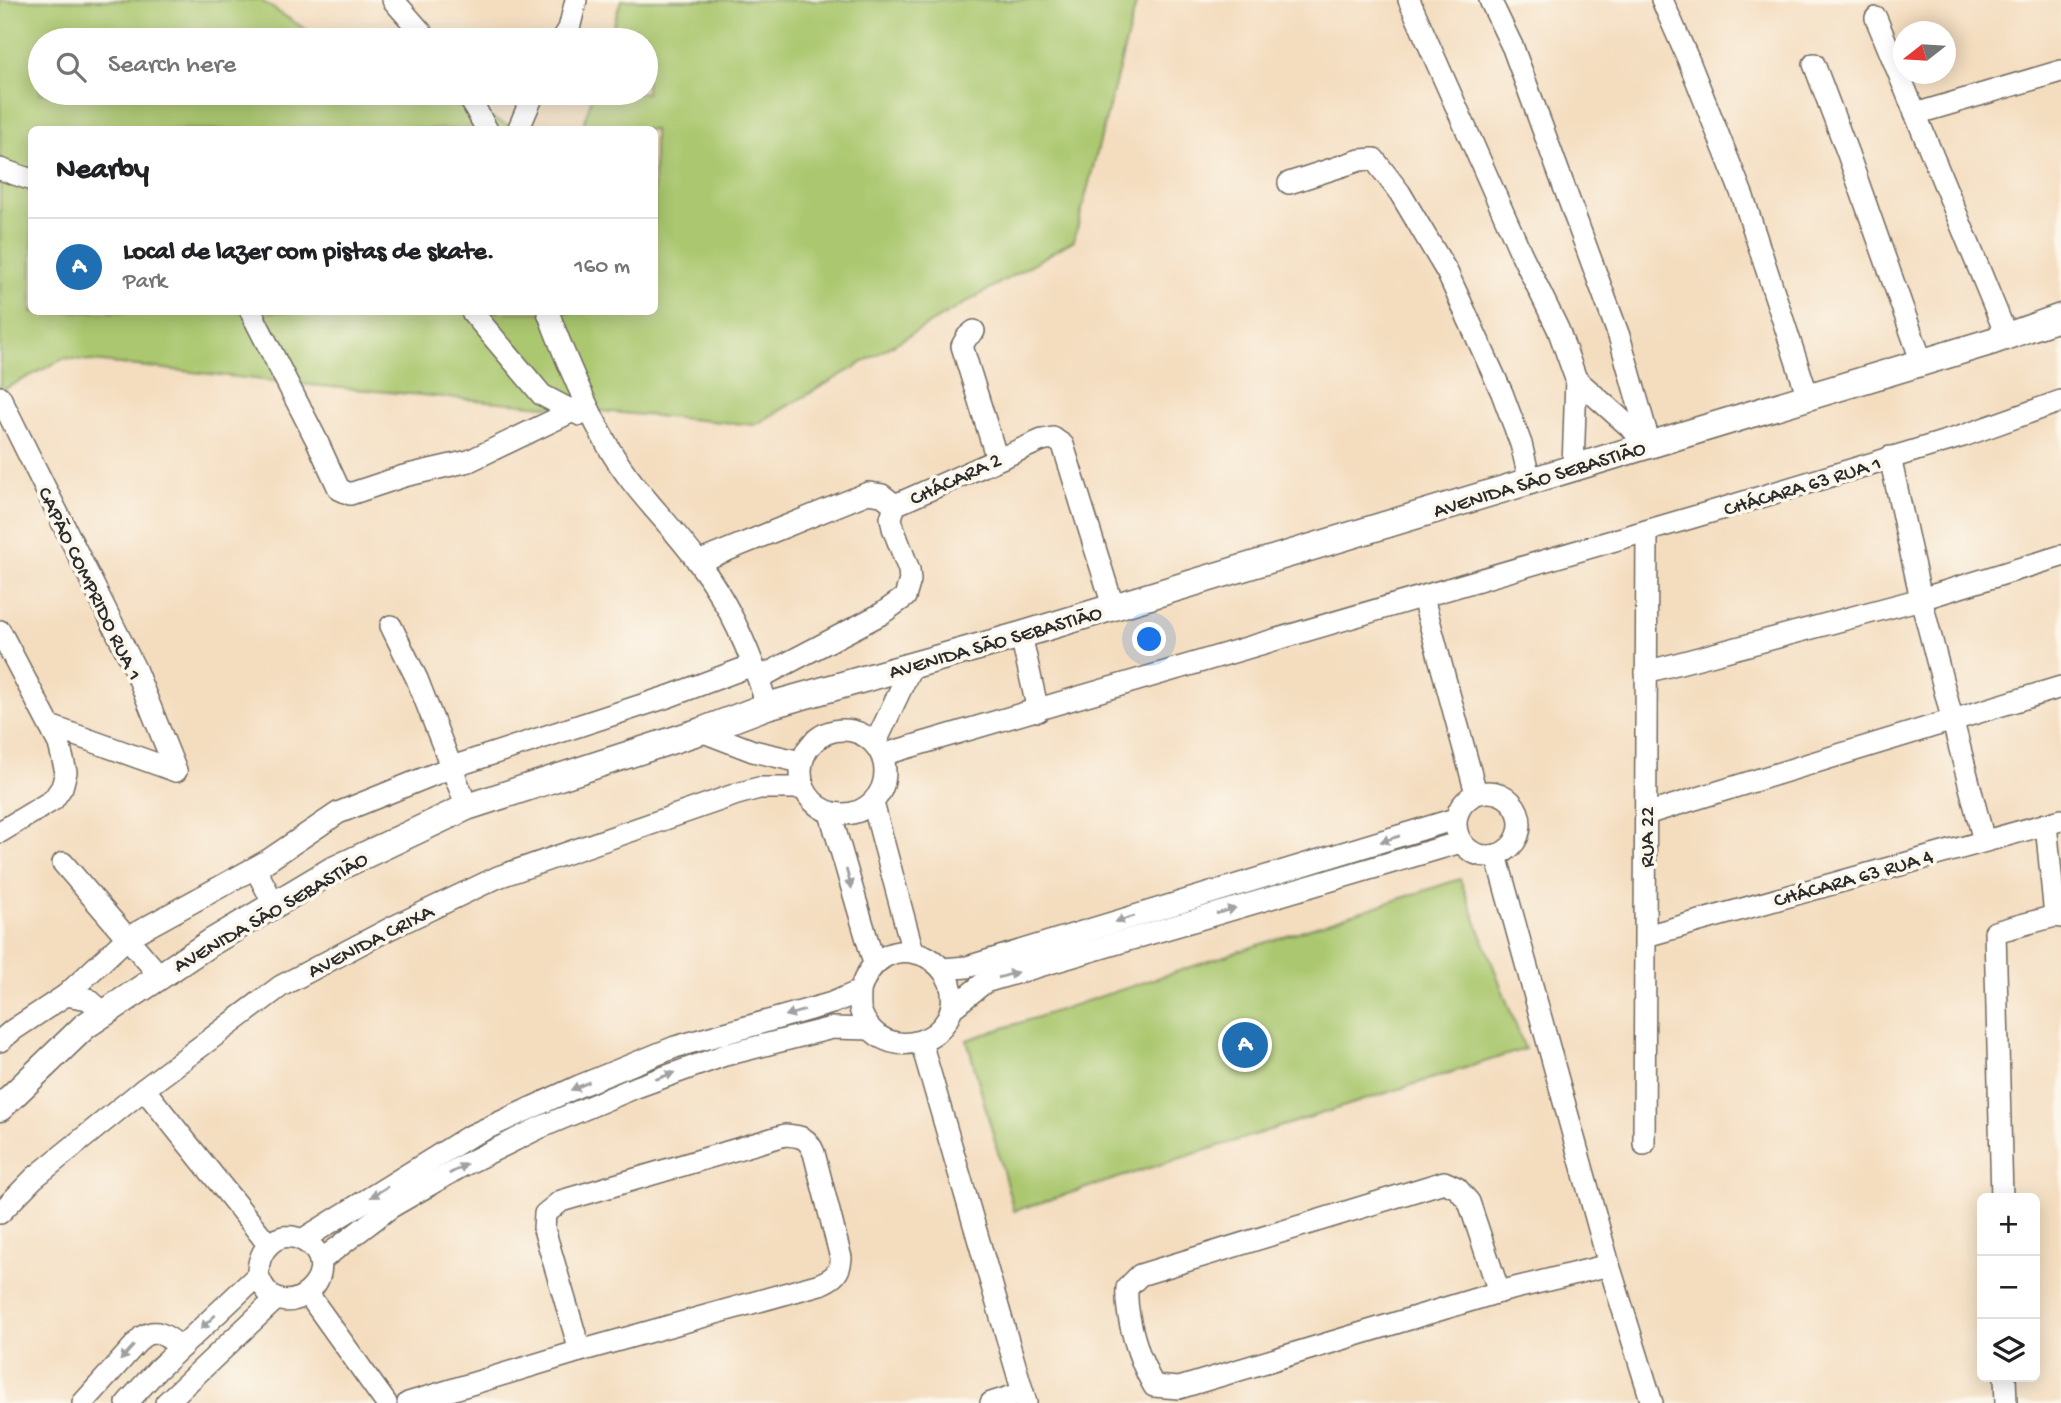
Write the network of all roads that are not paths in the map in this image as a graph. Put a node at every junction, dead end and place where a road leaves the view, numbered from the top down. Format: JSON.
{"nodes":[{"id":1,"x":576,"y":0,"type":"edge"},
{"id":2,"x":1409,"y":0,"type":"edge"},
{"id":3,"x":1490,"y":0,"type":"edge"},
{"id":4,"x":1661,"y":0,"type":"edge"},
{"id":5,"x":397,"y":1,"type":"edge"},
{"id":6,"x":1876,"y":18,"type":"dead end"},
{"id":7,"x":418,"y":28,"type":"edge"},
{"id":8,"x":569,"y":28,"type":"edge"},
{"id":9,"x":1814,"y":64,"type":"dead end"},
{"id":10,"x":2061,"y":71,"type":"edge"},
{"id":11,"x":473,"y":105,"type":"edge"},
{"id":12,"x":529,"y":105,"type":"edge"},
{"id":13,"x":1915,"y":114,"type":"junction"},
{"id":14,"x":485,"y":126,"type":"edge"},
{"id":15,"x":520,"y":126,"type":"edge"},
{"id":16,"x":0,"y":169,"type":"edge"},
{"id":17,"x":28,"y":179,"type":"edge"},
{"id":18,"x":1289,"y":183,"type":"dead end"},
{"id":19,"x":253,"y":315,"type":"edge"},
{"id":20,"x":475,"y":315,"type":"edge"},
{"id":21,"x":549,"y":315,"type":"edge"},
{"id":22,"x":2061,"y":317,"type":"edge"},
{"id":23,"x":974,"y":331,"type":"dead end"},
{"id":24,"x":2007,"y":337,"type":"junction"},
{"id":25,"x":1922,"y":363,"type":"junction"},
{"id":26,"x":1576,"y":379,"type":"junction"},
{"id":27,"x":0,"y":397,"type":"edge"},
{"id":28,"x":1808,"y":397,"type":"junction"},
{"id":29,"x":2061,"y":401,"type":"edge"},
{"id":30,"x":573,"y":411,"type":"junction"},
{"id":31,"x":597,"y":424,"type":"junction"},
{"id":32,"x":1650,"y":444,"type":"junction"},
{"id":33,"x":1890,"y":457,"type":"junction"},
{"id":34,"x":997,"y":459,"type":"junction"},
{"id":35,"x":1573,"y":468,"type":"junction"},
{"id":36,"x":1530,"y":481,"type":"junction"},
{"id":37,"x":895,"y":505,"type":"junction"},
{"id":38,"x":1647,"y":531,"type":"junction"},
{"id":39,"x":2061,"y":556,"type":"edge"},
{"id":40,"x":698,"y":562,"type":"junction"},
{"id":41,"x":1423,"y":598,"type":"junction"},
{"id":42,"x":1921,"y":599,"type":"junction"},
{"id":43,"x":1113,"y":606,"type":"junction"},
{"id":44,"x":391,"y":626,"type":"dead end"},
{"id":45,"x":0,"y":631,"type":"edge"},
{"id":46,"x":1021,"y":635,"type":"junction"},
{"id":47,"x":912,"y":665,"type":"junction"},
{"id":48,"x":756,"y":672,"type":"junction"},
{"id":49,"x":1646,"y":672,"type":"junction"},
{"id":50,"x":2061,"y":687,"type":"edge"},
{"id":51,"x":767,"y":706,"type":"junction"},
{"id":52,"x":1038,"y":711,"type":"junction"},
{"id":53,"x":1952,"y":722,"type":"junction"},
{"id":54,"x":50,"y":726,"type":"junction"},
{"id":55,"x":701,"y":731,"type":"junction"},
{"id":56,"x":878,"y":749,"type":"junction"},
{"id":57,"x":801,"y":762,"type":"junction"},
{"id":58,"x":452,"y":767,"type":"junction"},
{"id":59,"x":803,"y":788,"type":"junction"},
{"id":60,"x":1476,"y":793,"type":"junction"},
{"id":61,"x":873,"y":803,"type":"junction"},
{"id":62,"x":467,"y":807,"type":"junction"},
{"id":63,"x":830,"y":813,"type":"junction"},
{"id":64,"x":1646,"y":814,"type":"junction"},
{"id":65,"x":1455,"y":819,"type":"junction"},
{"id":66,"x":2054,"y":822,"type":"edge"},
{"id":67,"x":0,"y":832,"type":"edge"},
{"id":68,"x":1984,"y":841,"type":"junction"},
{"id":69,"x":1461,"y":842,"type":"junction"},
{"id":70,"x":1496,"y":855,"type":"junction"},
{"id":71,"x":63,"y":863,"type":"dead end"},
{"id":72,"x":255,"y":868,"type":"junction"},
{"id":73,"x":274,"y":904,"type":"junction"},
{"id":74,"x":2058,"y":917,"type":"edge"},
{"id":75,"x":1646,"y":936,"type":"junction"},
{"id":76,"x":127,"y":938,"type":"junction"},
{"id":77,"x":913,"y":951,"type":"junction"},
{"id":78,"x":874,"y":963,"type":"junction"},
{"id":79,"x":942,"y":969,"type":"junction"},
{"id":80,"x":160,"y":976,"type":"junction"},
{"id":81,"x":860,"y":990,"type":"junction"},
{"id":82,"x":66,"y":995,"type":"junction"},
{"id":83,"x":951,"y":1009,"type":"junction"},
{"id":84,"x":104,"y":1013,"type":"junction"},
{"id":85,"x":871,"y":1029,"type":"junction"},
{"id":86,"x":0,"y":1041,"type":"edge"},
{"id":87,"x":921,"y":1042,"type":"junction"},
{"id":88,"x":144,"y":1089,"type":"junction"},
{"id":89,"x":0,"y":1108,"type":"edge"},
{"id":90,"x":1644,"y":1144,"type":"dead end"},
{"id":91,"x":2002,"y":1193,"type":"edge"},
{"id":92,"x":0,"y":1213,"type":"edge"},
{"id":93,"x":302,"y":1240,"type":"junction"},
{"id":94,"x":268,"y":1244,"type":"junction"},
{"id":95,"x":320,"y":1261,"type":"junction"},
{"id":96,"x":1609,"y":1265,"type":"junction"},
{"id":97,"x":258,"y":1275,"type":"junction"},
{"id":98,"x":1499,"y":1292,"type":"junction"},
{"id":99,"x":308,"y":1294,"type":"junction"},
{"id":100,"x":277,"y":1298,"type":"junction"},
{"id":101,"x":181,"y":1347,"type":"junction"},
{"id":102,"x":580,"y":1351,"type":"junction"},
{"id":103,"x":2005,"y":1382,"type":"edge"},
{"id":104,"x":1025,"y":1398,"type":"edge"},
{"id":105,"x":83,"y":1403,"type":"edge"},
{"id":106,"x":127,"y":1403,"type":"edge"},
{"id":107,"x":166,"y":1403,"type":"edge"},
{"id":108,"x":386,"y":1403,"type":"edge"},
{"id":109,"x":408,"y":1403,"type":"edge"},
{"id":110,"x":991,"y":1403,"type":"edge"},
{"id":111,"x":1652,"y":1403,"type":"edge"},
{"id":112,"x":2006,"y":1403,"type":"edge"}],
"edges":[{"from":1,"to":8,"type":"street"},
{"from":2,"to":26,"type":"street"},
{"from":3,"to":32,"type":"street"},
{"from":4,"to":28,"type":"street"},
{"from":5,"to":7,"type":"street"},
{"from":6,"to":13,"type":"street"},
{"from":9,"to":25,"type":"street"},
{"from":10,"to":13,"type":"street"},
{"from":11,"to":14,"type":"street"},
{"from":12,"to":15,"type":"street"},
{"from":13,"to":24,"type":"street"},
{"from":16,"to":17,"type":"street"},
{"from":18,"to":36,"type":"street"},
{"from":19,"to":30,"type":"street"},
{"from":20,"to":30,"type":"street"},
{"from":21,"to":31,"type":"street"},
{"from":22,"to":24,"type":"main road","name":"AVENIDA SÃO SEBASTIÃO"},
{"from":23,"to":34,"type":"street"},
{"from":24,"to":25,"type":"main road","name":"AVENIDA SÃO SEBASTIÃO"},
{"from":25,"to":28,"type":"main road","name":"AVENIDA SÃO SEBASTIÃO"},
{"from":26,"to":32,"type":"street"},
{"from":26,"to":35,"type":"street"},
{"from":27,"to":54,"type":"street","name":"CAPÃO COMPRIDO RUA 1"},
{"from":28,"to":32,"type":"main road","name":"AVENIDA SÃO SEBASTIÃO"},
{"from":29,"to":33,"type":"street"},
{"from":30,"to":31,"type":"street"},
{"from":31,"to":40,"type":"street"},
{"from":32,"to":35,"type":"main road","name":"AVENIDA SÃO SEBASTIÃO"},
{"from":33,"to":38,"type":"street","name":"CHÁCARA 63 RUA 1"},
{"from":33,"to":42,"type":"street","name":"CHÁCARA 63 RUA 1"},
{"from":34,"to":37,"type":"street","name":"CHÁCARA 2"},
{"from":34,"to":43,"type":"street","name":"CHÁCARA 2"},
{"from":35,"to":36,"type":"main road","name":"AVENIDA SÃO SEBASTIÃO"},
{"from":36,"to":43,"type":"main road","name":"AVENIDA SÃO SEBASTIÃO"},
{"from":37,"to":40,"type":"street"},
{"from":37,"to":48,"type":"street","name":"CHÁCARA 2"},
{"from":38,"to":41,"type":"street","name":"CHÁCARA 63 RUA 1"},
{"from":38,"to":49,"type":"street","name":"RUA 22"},
{"from":39,"to":42,"type":"street"},
{"from":40,"to":48,"type":"street"},
{"from":41,"to":52,"type":"street","name":"CHÁCARA 63 RUA 1"},
{"from":41,"to":60,"type":"street"},
{"from":42,"to":49,"type":"street"},
{"from":42,"to":53,"type":"street","name":"CHÁCARA 63 RUA 1"},
{"from":43,"to":46,"type":"main road","name":"AVENIDA SÃO SEBASTIÃO"},
{"from":44,"to":58,"type":"street"},
{"from":45,"to":54,"type":"street"},
{"from":46,"to":47,"type":"main road","name":"AVENIDA SÃO SEBASTIÃO"},
{"from":46,"to":52,"type":"street"},
{"from":47,"to":51,"type":"main road","name":"AVENIDA SÃO SEBASTIÃO"},
{"from":47,"to":56,"type":"street"},
{"from":48,"to":51,"type":"street"},
{"from":48,"to":58,"type":"street"},
{"from":49,"to":64,"type":"street","name":"RUA 22"},
{"from":50,"to":53,"type":"street"},
{"from":51,"to":55,"type":"main road","name":"AVENIDA SÃO SEBASTIÃO"},
{"from":52,"to":56,"type":"street","name":"CHÁCARA 63 RUA 1"},
{"from":53,"to":64,"type":"street"},
{"from":53,"to":68,"type":"street","name":"CHÁCARA 63 RUA 1"},
{"from":54,"to":67,"type":"street"},
{"from":55,"to":57,"type":"street"},
{"from":55,"to":62,"type":"main road","name":"AVENIDA SÃO SEBASTIÃO"},
{"from":56,"to":57,"type":"street"},
{"from":56,"to":61,"type":"street"},
{"from":57,"to":59,"type":"street"},
{"from":58,"to":62,"type":"street"},
{"from":58,"to":72,"type":"street"},
{"from":59,"to":63,"type":"street"},
{"from":59,"to":88,"type":"street","name":"AVENIDA CRIXA"},
{"from":60,"to":65,"type":"street"},
{"from":60,"to":70,"type":"street"},
{"from":61,"to":63,"type":"street"},
{"from":61,"to":77,"type":"street"},
{"from":62,"to":73,"type":"main road","name":"AVENIDA SÃO SEBASTIÃO"},
{"from":63,"to":78,"type":"street","one_way":true},
{"from":64,"to":75,"type":"street","name":"RUA 22"},
{"from":65,"to":69,"type":"street"},
{"from":65,"to":79,"type":"street","one_way":true},
{"from":66,"to":68,"type":"street","name":"CHÁCARA 63 RUA 4"},
{"from":66,"to":74,"type":"street"},
{"from":68,"to":75,"type":"street","name":"CHÁCARA 63 RUA 4"},
{"from":69,"to":70,"type":"street"},
{"from":83,"to":69,"type":"street","one_way":true},
{"from":70,"to":96,"type":"street"},
{"from":71,"to":76,"type":"street"},
{"from":72,"to":73,"type":"street"},
{"from":72,"to":76,"type":"street"},
{"from":73,"to":80,"type":"main road","name":"AVENIDA SÃO SEBASTIÃO"},
{"from":74,"to":91,"type":"street"},
{"from":75,"to":90,"type":"street","name":"RUA 22"},
{"from":76,"to":80,"type":"street"},
{"from":76,"to":82,"type":"street"},
{"from":77,"to":78,"type":"street"},
{"from":77,"to":79,"type":"street"},
{"from":78,"to":81,"type":"street"},
{"from":79,"to":83,"type":"street"},
{"from":80,"to":84,"type":"main road","name":"AVENIDA SÃO SEBASTIÃO"},
{"from":81,"to":85,"type":"street"},
{"from":81,"to":93,"type":"street","one_way":true},
{"from":82,"to":84,"type":"street"},
{"from":82,"to":86,"type":"street"},
{"from":83,"to":87,"type":"street"},
{"from":84,"to":89,"type":"main road","name":"AVENIDA SÃO SEBASTIÃO"},
{"from":85,"to":87,"type":"street"},
{"from":95,"to":85,"type":"street","one_way":true},
{"from":87,"to":104,"type":"street"},
{"from":88,"to":92,"type":"street","name":"AVENIDA CRIXA"},
{"from":88,"to":94,"type":"street"},
{"from":93,"to":94,"type":"street"},
{"from":93,"to":95,"type":"street"},
{"from":94,"to":97,"type":"street"},
{"from":95,"to":99,"type":"street"},
{"from":96,"to":98,"type":"street"},
{"from":96,"to":111,"type":"street"},
{"from":97,"to":100,"type":"street"},
{"from":97,"to":101,"type":"street","one_way":true},
{"from":98,"to":98,"type":"street"},
{"from":99,"to":100,"type":"street"},
{"from":99,"to":108,"type":"street"},
{"from":100,"to":107,"type":"street"},
{"from":101,"to":105,"type":"street","one_way":true},
{"from":101,"to":106,"type":"street"},
{"from":102,"to":102,"type":"street"},
{"from":102,"to":109,"type":"street"},
{"from":103,"to":112,"type":"street"},
{"from":104,"to":110,"type":"street"}]}
